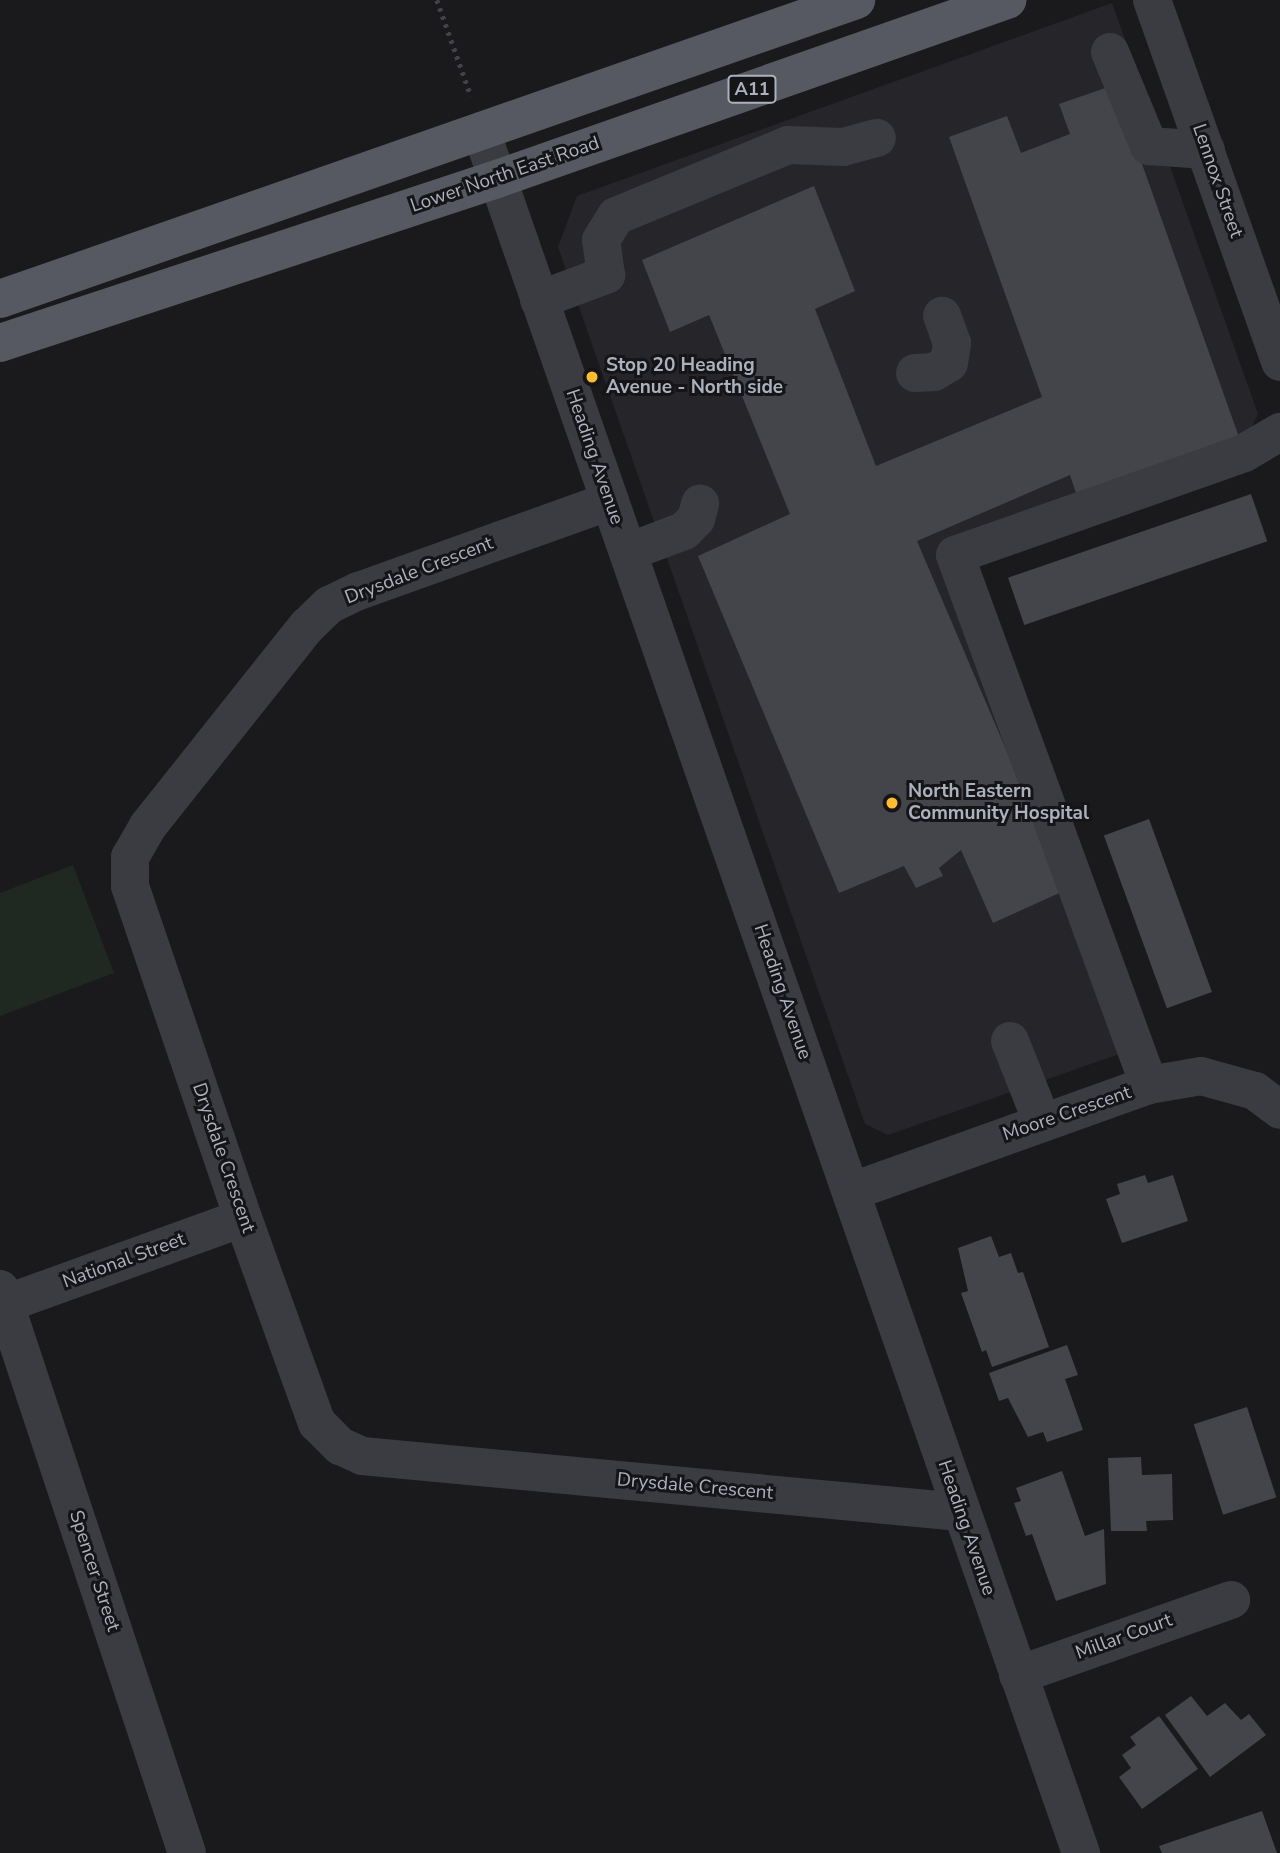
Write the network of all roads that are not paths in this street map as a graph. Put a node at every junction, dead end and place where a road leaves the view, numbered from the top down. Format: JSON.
{"nodes":[{"id":1,"x":856,"y":0,"type":"edge"},
{"id":2,"x":1007,"y":0,"type":"edge"},
{"id":3,"x":1153,"y":0,"type":"edge"},
{"id":4,"x":1110,"y":52,"type":"dead end"},
{"id":5,"x":477,"y":117,"type":"junction"},
{"id":6,"x":877,"y":138,"type":"dead end"},
{"id":7,"x":1206,"y":150,"type":"junction"},
{"id":8,"x":497,"y":179,"type":"junction"},
{"id":9,"x":0,"y":299,"type":"edge"},
{"id":10,"x":539,"y":300,"type":"junction"},
{"id":11,"x":942,"y":316,"type":"dead end"},
{"id":12,"x":0,"y":342,"type":"edge"},
{"id":13,"x":1280,"y":362,"type":"edge"},
{"id":14,"x":915,"y":373,"type":"dead end"},
{"id":15,"x":1280,"y":432,"type":"edge"},
{"id":16,"x":610,"y":501,"type":"junction"},
{"id":17,"x":700,"y":504,"type":"dead end"},
{"id":18,"x":628,"y":552,"type":"junction"},
{"id":19,"x":1010,"y":1041,"type":"dead end"},
{"id":20,"x":1149,"y":1085,"type":"junction"},
{"id":21,"x":1280,"y":1110,"type":"edge"},
{"id":22,"x":1042,"y":1122,"type":"junction"},
{"id":23,"x":853,"y":1191,"type":"junction"},
{"id":24,"x":243,"y":1218,"type":"junction"},
{"id":25,"x":3,"y":1296,"type":"edge"},
{"id":26,"x":960,"y":1512,"type":"junction"},
{"id":27,"x":1231,"y":1600,"type":"dead end"},
{"id":28,"x":1018,"y":1675,"type":"junction"},
{"id":29,"x":187,"y":1853,"type":"edge"},
{"id":30,"x":1081,"y":1853,"type":"edge"}],
"edges":[{"from":1,"to":5,"type":"main road","number":"A11"},
{"from":2,"to":8,"type":"main road","name":"Lower North East Road","number":"A11"},
{"from":3,"to":7,"type":"street","name":"Lennox Street"},
{"from":4,"to":7,"type":"street"},
{"from":5,"to":8,"type":"street","name":"Heading Avenue"},
{"from":5,"to":9,"type":"main road","number":"A11"},
{"from":6,"to":10,"type":"street"},
{"from":7,"to":13,"type":"street","name":"Lennox Street"},
{"from":8,"to":10,"type":"street","name":"Heading Avenue"},
{"from":8,"to":12,"type":"main road","name":"Lower North East Road","number":"A11"},
{"from":10,"to":16,"type":"street","name":"Heading Avenue"},
{"from":11,"to":14,"type":"street"},
{"from":15,"to":20,"type":"street"},
{"from":16,"to":18,"type":"street","name":"Heading Avenue"},
{"from":16,"to":24,"type":"street","name":"Drysdale Crescent"},
{"from":17,"to":18,"type":"street"},
{"from":18,"to":23,"type":"street","name":"Heading Avenue"},
{"from":19,"to":22,"type":"street"},
{"from":20,"to":21,"type":"street","name":"Moore Crescent"},
{"from":20,"to":22,"type":"street","name":"Moore Crescent"},
{"from":22,"to":23,"type":"street","name":"Moore Crescent"},
{"from":23,"to":26,"type":"street","name":"Heading Avenue"},
{"from":24,"to":25,"type":"street","name":"National Street"},
{"from":24,"to":26,"type":"street","name":"Drysdale Crescent"},
{"from":25,"to":29,"type":"street","name":"Spencer Street"},
{"from":26,"to":28,"type":"street","name":"Heading Avenue"},
{"from":27,"to":28,"type":"street","name":"Millar Court"},
{"from":28,"to":30,"type":"street","name":"Heading Avenue"}]}
